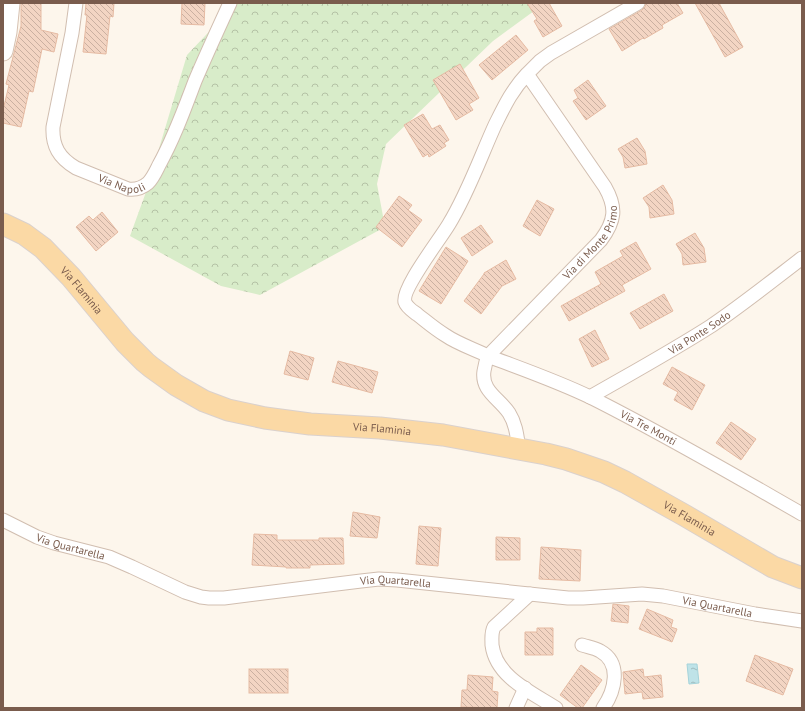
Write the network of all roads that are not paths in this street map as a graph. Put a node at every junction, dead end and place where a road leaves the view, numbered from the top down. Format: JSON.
{"nodes":[{"id":1,"x":10,"y":3,"type":"edge"},
{"id":2,"x":76,"y":3,"type":"edge"},
{"id":3,"x":230,"y":3,"type":"edge"},
{"id":4,"x":638,"y":3,"type":"edge"},
{"id":5,"x":3,"y":51,"type":"edge"},
{"id":6,"x":527,"y":74,"type":"junction"},
{"id":7,"x":3,"y":224,"type":"edge"},
{"id":8,"x":802,"y":258,"type":"edge"},
{"id":9,"x":488,"y":356,"type":"junction"},
{"id":10,"x":590,"y":397,"type":"junction"},
{"id":11,"x":518,"y":449,"type":"junction"},
{"id":12,"x":802,"y":514,"type":"edge"},
{"id":13,"x":3,"y":520,"type":"edge"},
{"id":14,"x":802,"y":578,"type":"edge"},
{"id":15,"x":530,"y":594,"type":"junction"},
{"id":16,"x":802,"y":620,"type":"edge"},
{"id":17,"x":582,"y":645,"type":"dead end"},
{"id":18,"x":525,"y":688,"type":"junction"},
{"id":19,"x":516,"y":708,"type":"edge"},
{"id":20,"x":556,"y":708,"type":"edge"},
{"id":21,"x":603,"y":708,"type":"edge"}],
"edges":[{"from":1,"to":5,"type":"main road"},
{"from":2,"to":3,"type":"street","name":"Via Napoli"},
{"from":4,"to":6,"type":"street"},
{"from":6,"to":9,"type":"street","name":"Via di Monte Primo"},
{"from":6,"to":9,"type":"street","name":"Via Tre Monti"},
{"from":7,"to":11,"type":"main road","name":"Via Flaminia"},
{"from":8,"to":10,"type":"street","name":"Via Ponte Sodo"},
{"from":9,"to":10,"type":"street","name":"Via Tre Monti"},
{"from":9,"to":11,"type":"street"},
{"from":10,"to":12,"type":"street","name":"Via Tre Monti"},
{"from":11,"to":14,"type":"main road","name":"Via Flaminia"},
{"from":13,"to":15,"type":"street","name":"Via Quartarella"},
{"from":15,"to":16,"type":"street","name":"Via Quartarella"},
{"from":15,"to":18,"type":"street"},
{"from":17,"to":21,"type":"street"},
{"from":18,"to":19,"type":"street"},
{"from":18,"to":20,"type":"street"}]}
